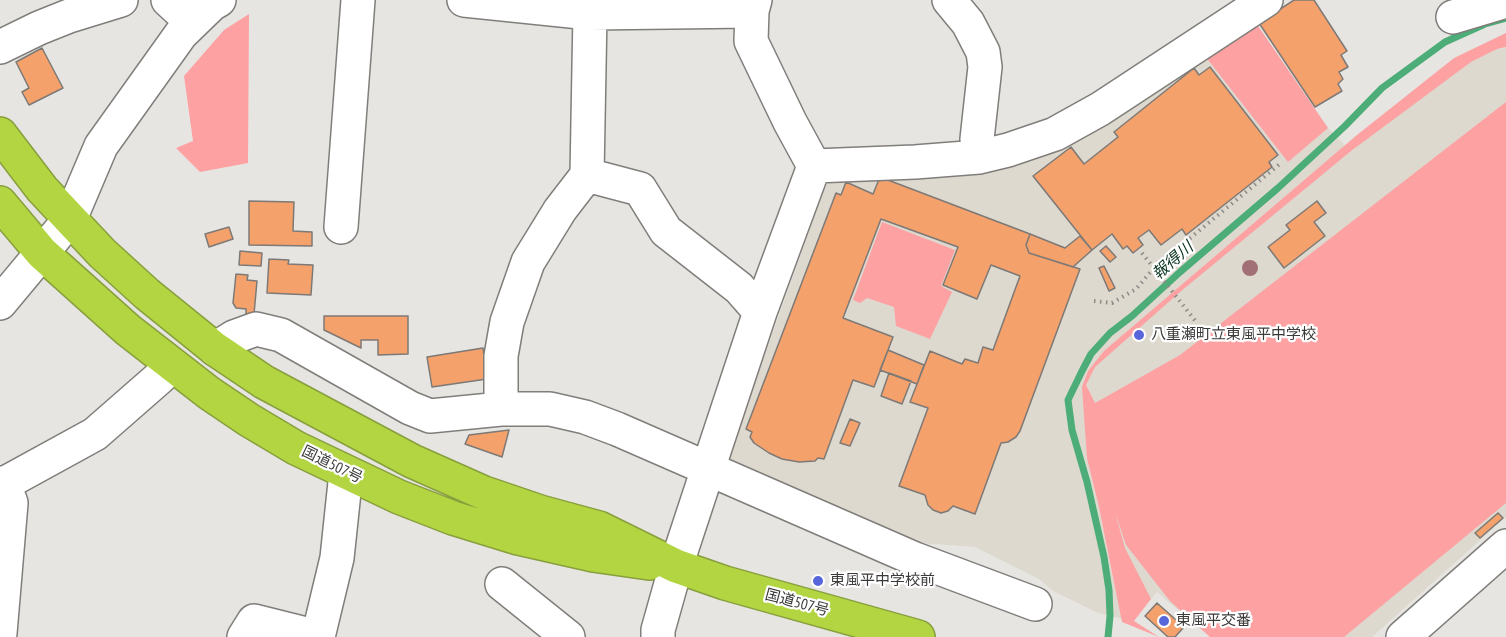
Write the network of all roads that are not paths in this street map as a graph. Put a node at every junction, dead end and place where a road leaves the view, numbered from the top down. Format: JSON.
{"nodes":[{"id":1,"x":121,"y":0,"type":"edge"},
{"id":2,"x":168,"y":0,"type":"edge"},
{"id":3,"x":219,"y":0,"type":"edge"},
{"id":4,"x":358,"y":0,"type":"edge"},
{"id":5,"x":464,"y":0,"type":"edge"},
{"id":6,"x":949,"y":0,"type":"edge"},
{"id":7,"x":1266,"y":0,"type":"edge"},
{"id":8,"x":1506,"y":1,"type":"edge"},
{"id":9,"x":753,"y":6,"type":"edge"},
{"id":10,"x":590,"y":13,"type":"junction"},
{"id":11,"x":1453,"y":17,"type":"dead end"},
{"id":12,"x":192,"y":22,"type":"junction"},
{"id":13,"x":0,"y":47,"type":"edge"},
{"id":14,"x":0,"y":134,"type":"edge"},
{"id":15,"x":979,"y":157,"type":"junction"},
{"id":16,"x":814,"y":166,"type":"junction"},
{"id":17,"x":587,"y":175,"type":"junction"},
{"id":18,"x":0,"y":203,"type":"edge"},
{"id":19,"x":70,"y":219,"type":"junction"},
{"id":20,"x":341,"y":227,"type":"dead end"},
{"id":21,"x":42,"y":253,"type":"junction"},
{"id":22,"x":0,"y":303,"type":"edge"},
{"id":23,"x":760,"y":312,"type":"junction"},
{"id":24,"x":215,"y":349,"type":"junction"},
{"id":25,"x":172,"y":364,"type":"junction"},
{"id":26,"x":501,"y":409,"type":"junction"},
{"id":27,"x":708,"y":469,"type":"junction"},
{"id":28,"x":346,"y":473,"type":"junction"},
{"id":29,"x":1,"y":484,"type":"edge"},
{"id":30,"x":1502,"y":553,"type":"edge"},
{"id":31,"x":676,"y":566,"type":"junction"},
{"id":32,"x":502,"y":584,"type":"dead end"},
{"id":33,"x":1035,"y":604,"type":"dead end"},
{"id":34,"x":0,"y":633,"type":"edge"},
{"id":35,"x":244,"y":637,"type":"edge"},
{"id":36,"x":318,"y":637,"type":"edge"},
{"id":37,"x":568,"y":637,"type":"edge"},
{"id":38,"x":658,"y":637,"type":"edge"},
{"id":39,"x":918,"y":637,"type":"edge"},
{"id":40,"x":1403,"y":637,"type":"edge"}],
"edges":[{"from":1,"to":13,"type":"street"},
{"from":2,"to":12,"type":"street"},
{"from":3,"to":12,"type":"street"},
{"from":4,"to":20,"type":"street"},
{"from":5,"to":10,"type":"street"},
{"from":6,"to":15,"type":"street"},
{"from":7,"to":15,"type":"street"},
{"from":8,"to":11,"type":"street"},
{"from":9,"to":10,"type":"street"},
{"from":9,"to":16,"type":"street"},
{"from":10,"to":17,"type":"street"},
{"from":12,"to":19,"type":"street"},
{"from":14,"to":19,"type":"highway","name":"国道507号"},
{"from":15,"to":16,"type":"street"},
{"from":16,"to":23,"type":"street"},
{"from":17,"to":23,"type":"street"},
{"from":17,"to":26,"type":"street"},
{"from":18,"to":21,"type":"highway","name":"国道507号"},
{"from":19,"to":21,"type":"street"},
{"from":19,"to":24,"type":"highway","name":"国道507号"},
{"from":21,"to":22,"type":"street"},
{"from":21,"to":25,"type":"highway","name":"国道507号"},
{"from":23,"to":27,"type":"street"},
{"from":24,"to":26,"type":"street"},
{"from":24,"to":31,"type":"highway","name":"国道507号"},
{"from":25,"to":28,"type":"highway","name":"国道507号"},
{"from":25,"to":29,"type":"street"},
{"from":26,"to":27,"type":"street"},
{"from":27,"to":31,"type":"street"},
{"from":27,"to":33,"type":"street"},
{"from":28,"to":31,"type":"highway","name":"国道507号"},
{"from":28,"to":36,"type":"street"},
{"from":29,"to":34,"type":"street"},
{"from":30,"to":40,"type":"street"},
{"from":31,"to":38,"type":"street"},
{"from":31,"to":39,"type":"highway","name":"国道507号"},
{"from":32,"to":37,"type":"street"},
{"from":35,"to":36,"type":"street"}]}
